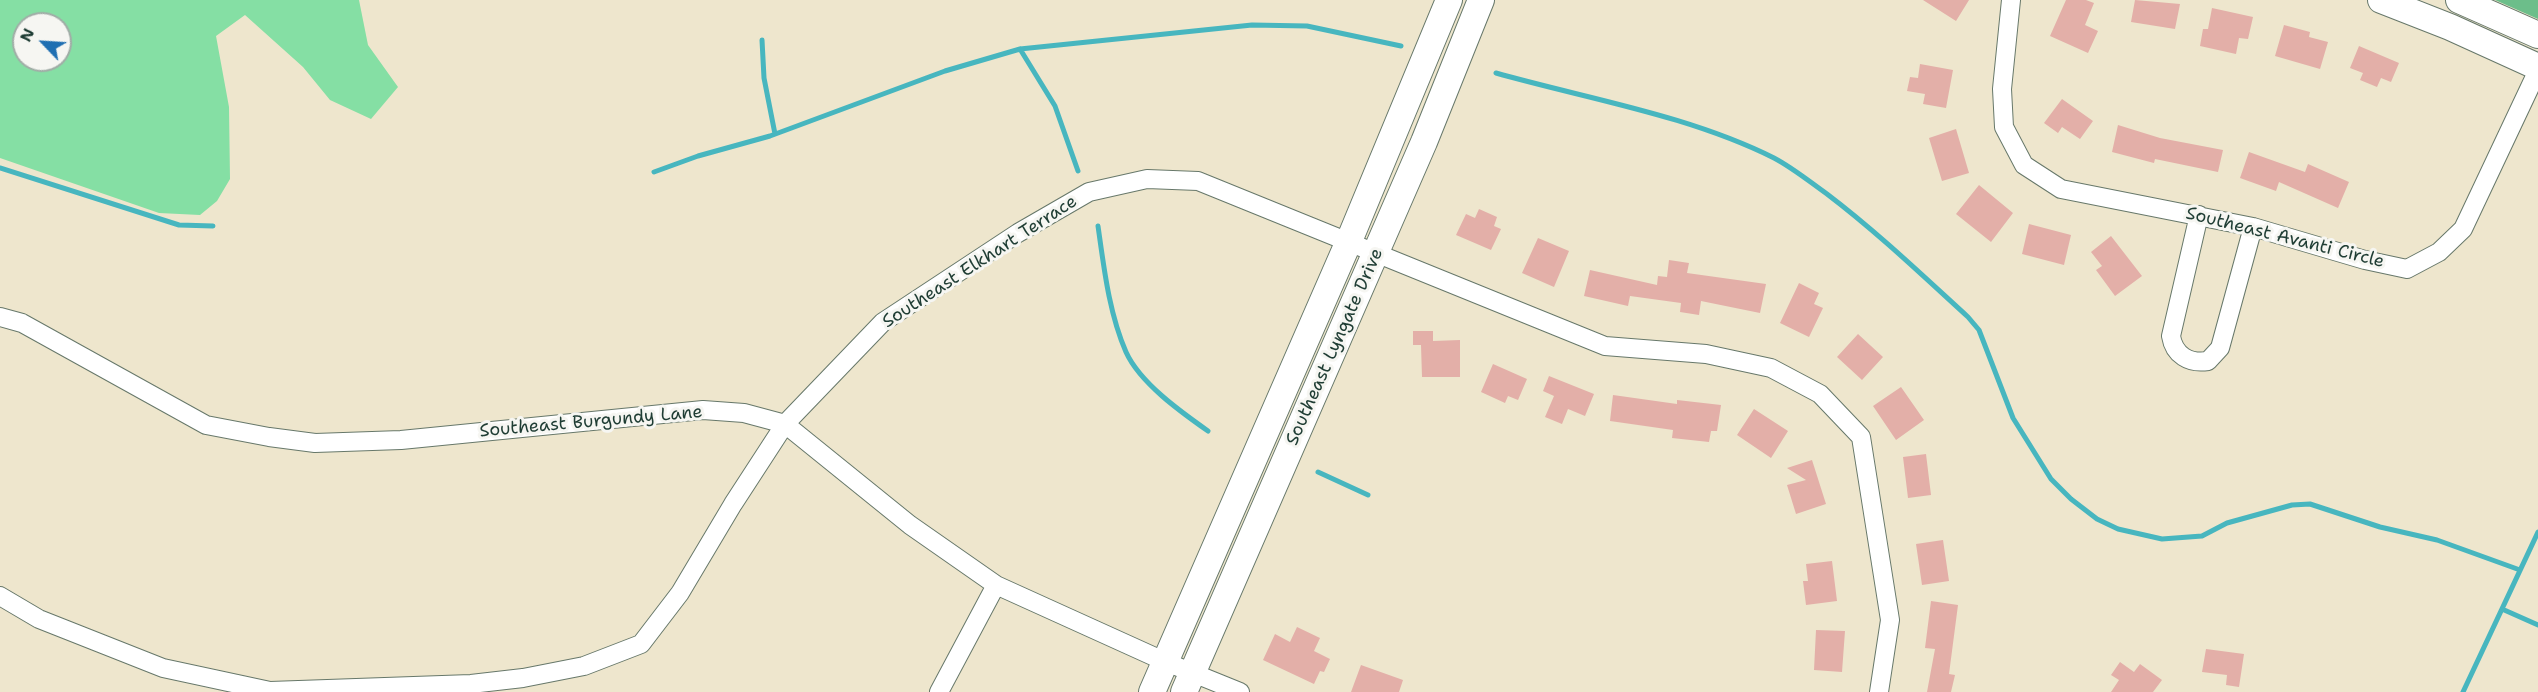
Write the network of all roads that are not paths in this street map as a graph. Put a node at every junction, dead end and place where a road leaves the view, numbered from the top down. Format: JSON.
{"nodes":[{"id":1,"x":1449,"y":0,"type":"edge"},
{"id":2,"x":1481,"y":0,"type":"edge"},
{"id":3,"x":2012,"y":0,"type":"edge"},
{"id":4,"x":2381,"y":0,"type":"edge"},
{"id":5,"x":2459,"y":0,"type":"edge"},
{"id":6,"x":2538,"y":34,"type":"edge"},
{"id":7,"x":2538,"y":68,"type":"edge"},
{"id":8,"x":2199,"y":215,"type":"junction"},
{"id":9,"x":2253,"y":227,"type":"junction"},
{"id":10,"x":1349,"y":241,"type":"junction"},
{"id":11,"x":1376,"y":253,"type":"junction"},
{"id":12,"x":0,"y":316,"type":"edge"},
{"id":13,"x":785,"y":424,"type":"junction"},
{"id":14,"x":996,"y":585,"type":"junction"},
{"id":15,"x":0,"y":596,"type":"edge"},
{"id":16,"x":1166,"y":662,"type":"junction"},
{"id":17,"x":1188,"y":682,"type":"edge"},
{"id":18,"x":471,"y":688,"type":"edge"},
{"id":19,"x":939,"y":692,"type":"edge"},
{"id":20,"x":1152,"y":692,"type":"edge"},
{"id":21,"x":1240,"y":692,"type":"edge"},
{"id":22,"x":1880,"y":692,"type":"edge"}],
"edges":[{"from":1,"to":10,"type":"street","name":"Southeast Lyngate Drive"},
{"from":2,"to":11,"type":"street","name":"Southeast Lyngate Drive"},
{"from":3,"to":8,"type":"street","name":"Southeast Avanti Circle"},
{"from":4,"to":7,"type":"street"},
{"from":5,"to":6,"type":"street"},
{"from":7,"to":9,"type":"street","name":"Southeast Avanti Circle"},
{"from":8,"to":9,"type":"street","name":"Southeast Avanti Circle"},
{"from":8,"to":9,"type":"street"},
{"from":10,"to":11,"type":"street","name":"Southeast Elkhart Terrace"},
{"from":10,"to":13,"type":"street","name":"Southeast Elkhart Terrace"},
{"from":10,"to":16,"type":"street","name":"Southeast Lyngate Drive"},
{"from":11,"to":17,"type":"street","name":"Southeast Lyngate Drive"},
{"from":11,"to":22,"type":"street","name":"Southeast Elkhart Terrace"},
{"from":12,"to":13,"type":"street","name":"Southeast Burgundy Lane"},
{"from":13,"to":14,"type":"street","name":"Southeast Burgundy Lane"},
{"from":13,"to":18,"type":"street","name":"Southeast Elkhart Terrace"},
{"from":14,"to":16,"type":"street","name":"Southeast Burgundy Lane"},
{"from":14,"to":19,"type":"street"},
{"from":15,"to":18,"type":"street","name":"Southeast Elkhart Terrace"},
{"from":16,"to":17,"type":"street","name":"Southeast Burgundy Lane"},
{"from":16,"to":20,"type":"street","name":"Southeast Lyngate Drive"},
{"from":17,"to":21,"type":"street","name":"Southeast Burgundy Lane"}]}
